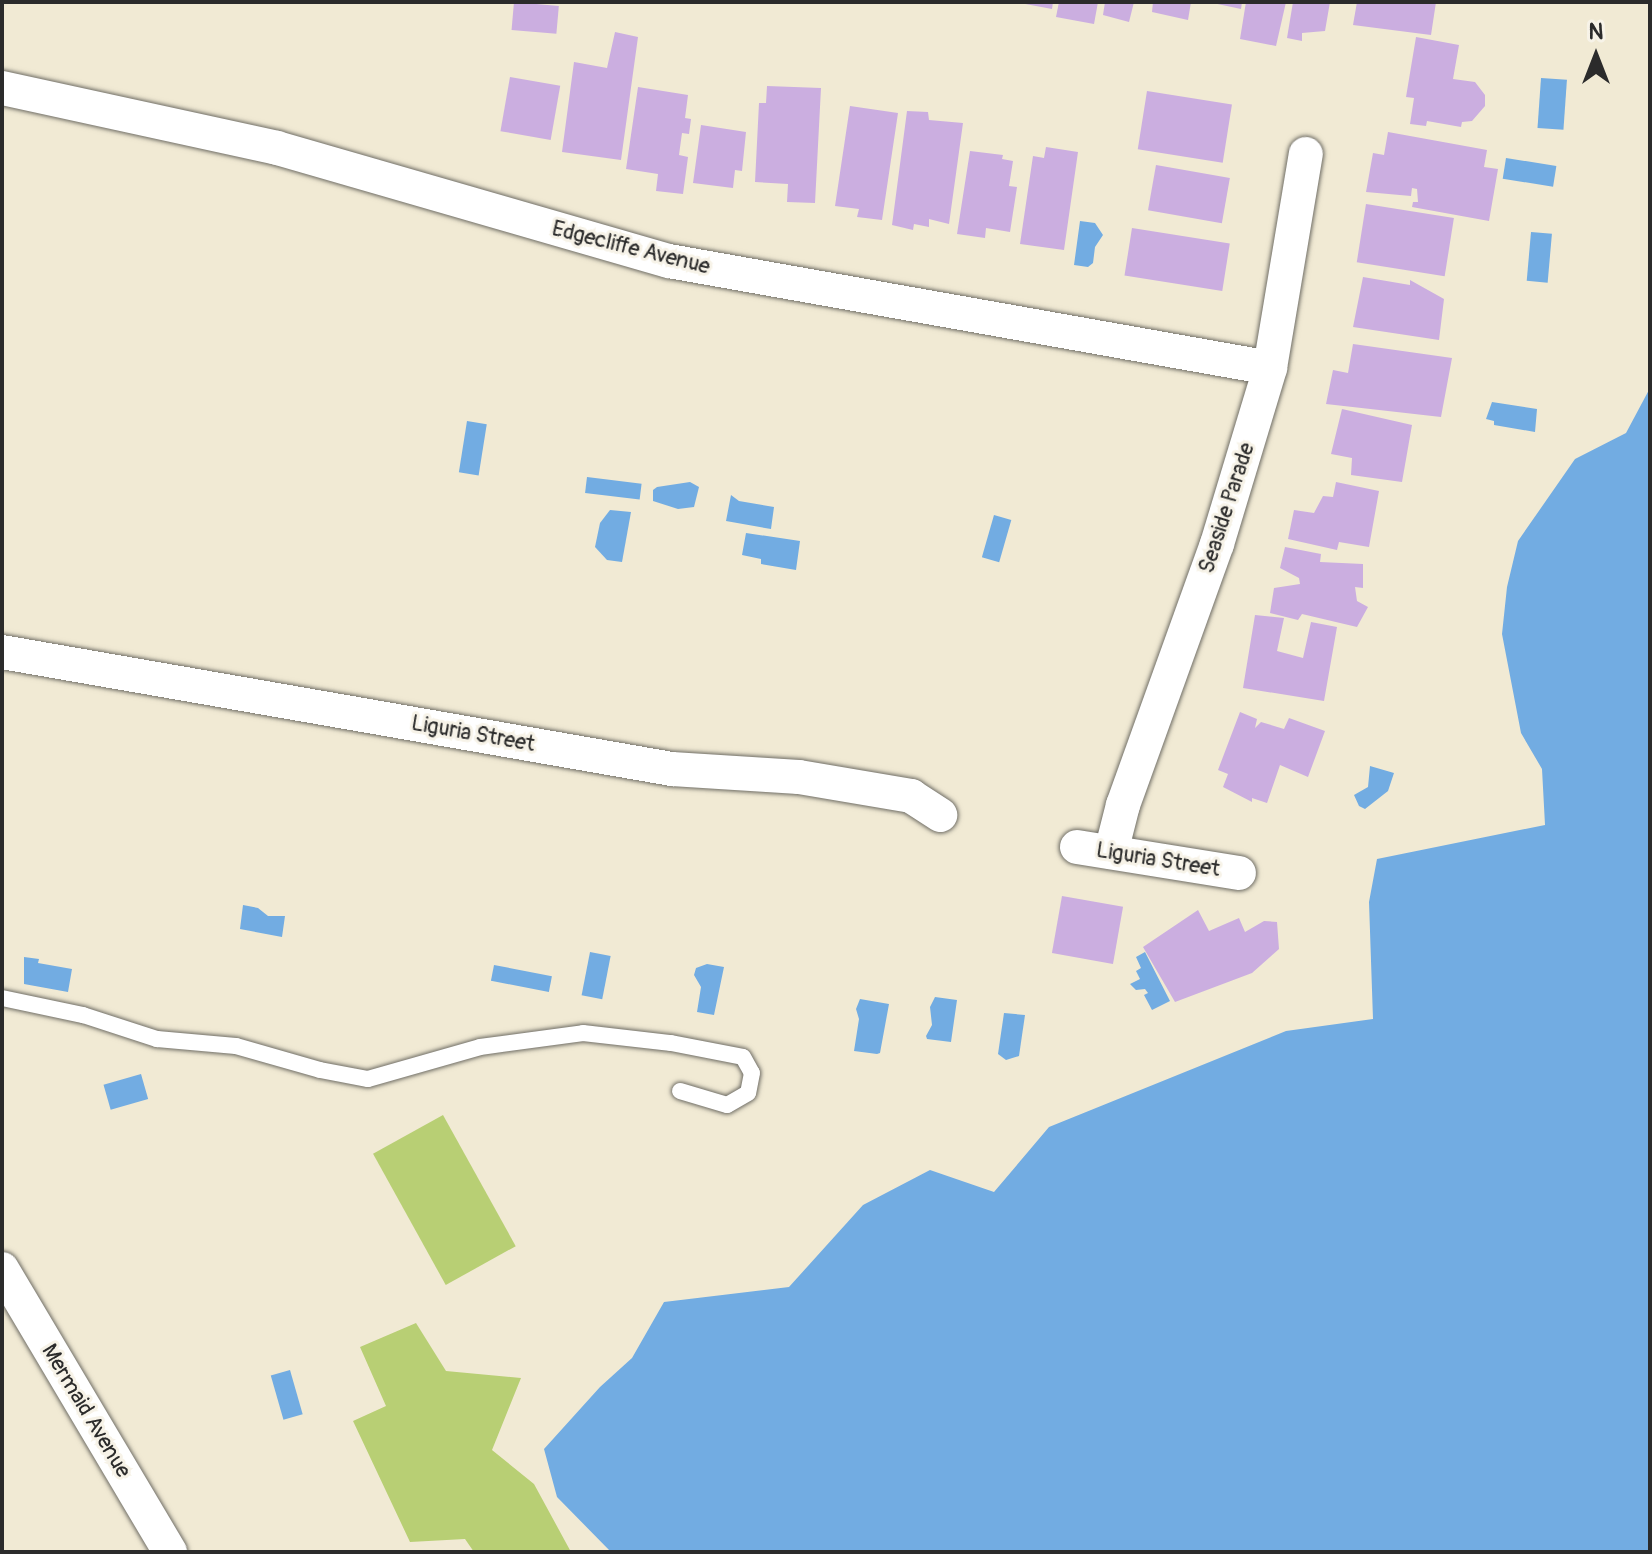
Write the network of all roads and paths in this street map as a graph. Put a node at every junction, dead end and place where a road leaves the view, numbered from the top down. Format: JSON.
{"nodes":[{"id":1,"x":2,"y":88,"type":"edge"},
{"id":2,"x":1306,"y":154,"type":"dead end"},
{"id":3,"x":1270,"y":368,"type":"junction"},
{"id":4,"x":2,"y":652,"type":"edge"},
{"id":5,"x":940,"y":815,"type":"dead end"},
{"id":6,"x":1077,"y":847,"type":"dead end"},
{"id":7,"x":1111,"y":852,"type":"junction"},
{"id":8,"x":1239,"y":873,"type":"dead end"},
{"id":9,"x":2,"y":998,"type":"edge"},
{"id":10,"x":680,"y":1091,"type":"dead end"},
{"id":11,"x":2,"y":1269,"type":"edge"},
{"id":12,"x":170,"y":1552,"type":"edge"}],
"edges":[{"from":1,"to":3,"type":"street","name":"Edgecliffe Avenue"},
{"from":2,"to":3,"type":"street","name":"Seaside Parade"},
{"from":3,"to":7,"type":"street","name":"Seaside Parade"},
{"from":4,"to":5,"type":"street","name":"Liguria Street"},
{"from":6,"to":7,"type":"street","name":"Liguria Street"},
{"from":7,"to":8,"type":"street","name":"Liguria Street"},
{"from":9,"to":10,"type":"lane"},
{"from":11,"to":12,"type":"street","name":"Mermaid Avenue"}]}
